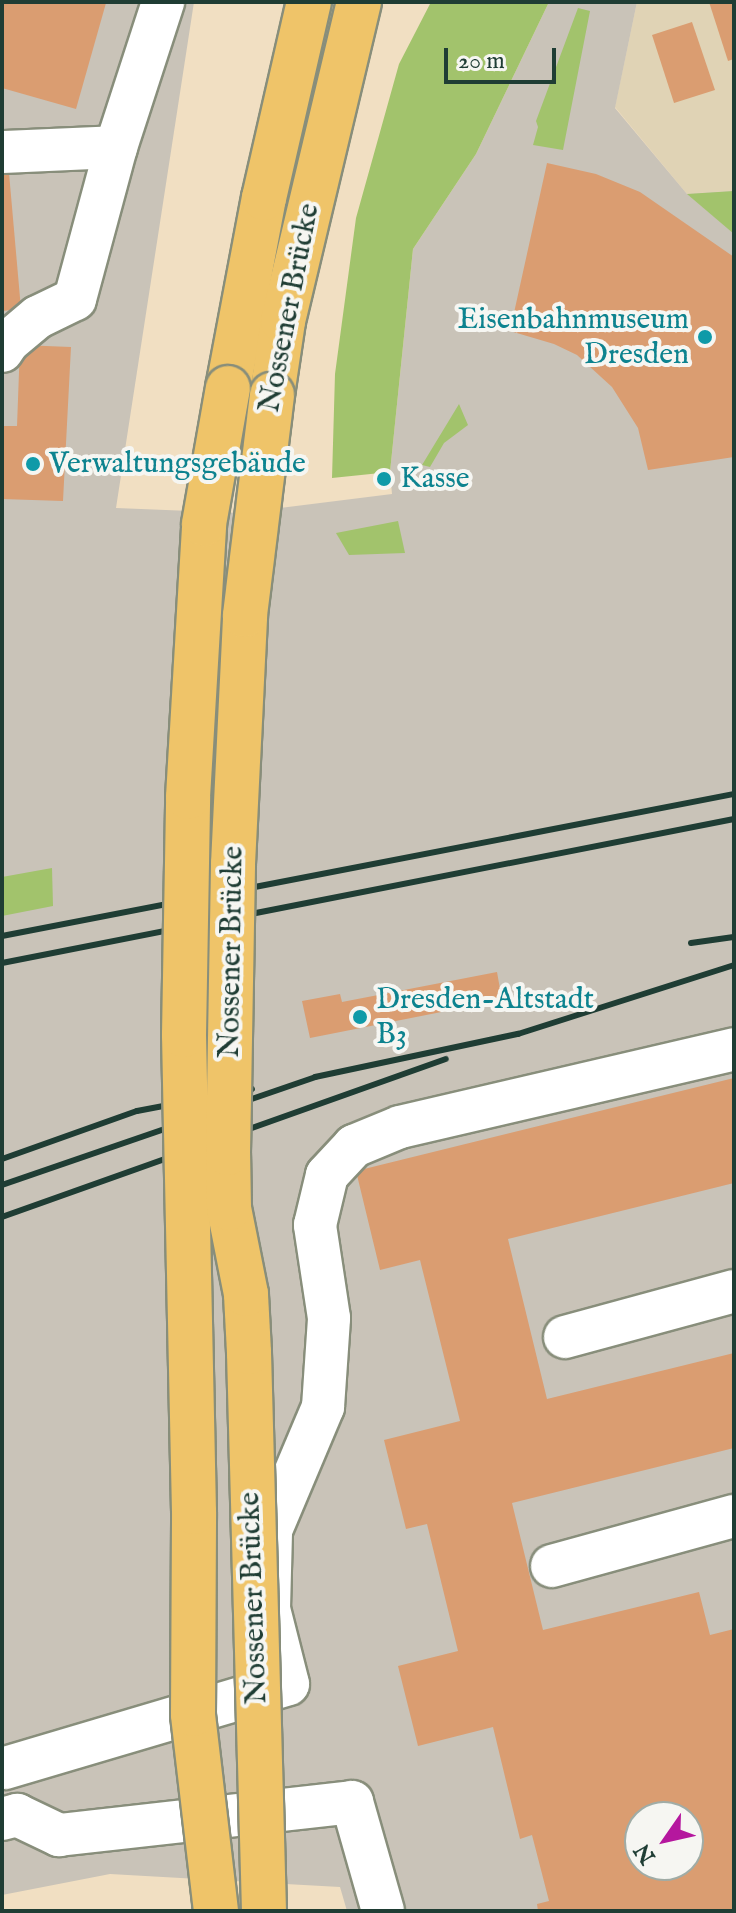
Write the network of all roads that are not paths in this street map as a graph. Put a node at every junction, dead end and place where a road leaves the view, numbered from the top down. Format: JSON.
{"nodes":[{"id":1,"x":163,"y":2,"type":"edge"},
{"id":2,"x":309,"y":2,"type":"edge"},
{"id":3,"x":359,"y":2,"type":"edge"},
{"id":4,"x":116,"y":147,"type":"junction"},
{"id":5,"x":2,"y":152,"type":"edge"},
{"id":6,"x":2,"y":351,"type":"edge"},
{"id":7,"x":734,"y":1049,"type":"edge"},
{"id":8,"x":734,"y":1291,"type":"edge"},
{"id":9,"x":565,"y":1337,"type":"dead end"},
{"id":10,"x":734,"y":1516,"type":"edge"},
{"id":11,"x":552,"y":1566,"type":"dead end"},
{"id":12,"x":193,"y":1714,"type":"junction"},
{"id":13,"x":5,"y":1768,"type":"dead end"},
{"id":14,"x":2,"y":1819,"type":"edge"},
{"id":15,"x":188,"y":1911,"type":"edge"},
{"id":16,"x":216,"y":1911,"type":"edge"},
{"id":17,"x":264,"y":1911,"type":"edge"},
{"id":18,"x":383,"y":1911,"type":"edge"}],
"edges":[{"from":1,"to":4,"type":"lane"},
{"from":2,"to":12,"type":"main road","name":"Nossener Brücke","bridge":true},
{"from":3,"to":17,"type":"main road","name":"Nossener Brücke","bridge":true},
{"from":4,"to":5,"type":"lane"},
{"from":4,"to":6,"type":"lane"},
{"from":7,"to":13,"type":"lane"},
{"from":8,"to":9,"type":"lane"},
{"from":10,"to":11,"type":"lane"},
{"from":12,"to":15,"type":"main road","bridge":true},
{"from":12,"to":16,"type":"main road","name":"Nossener Brücke","bridge":true},
{"from":14,"to":18,"type":"lane"}]}
